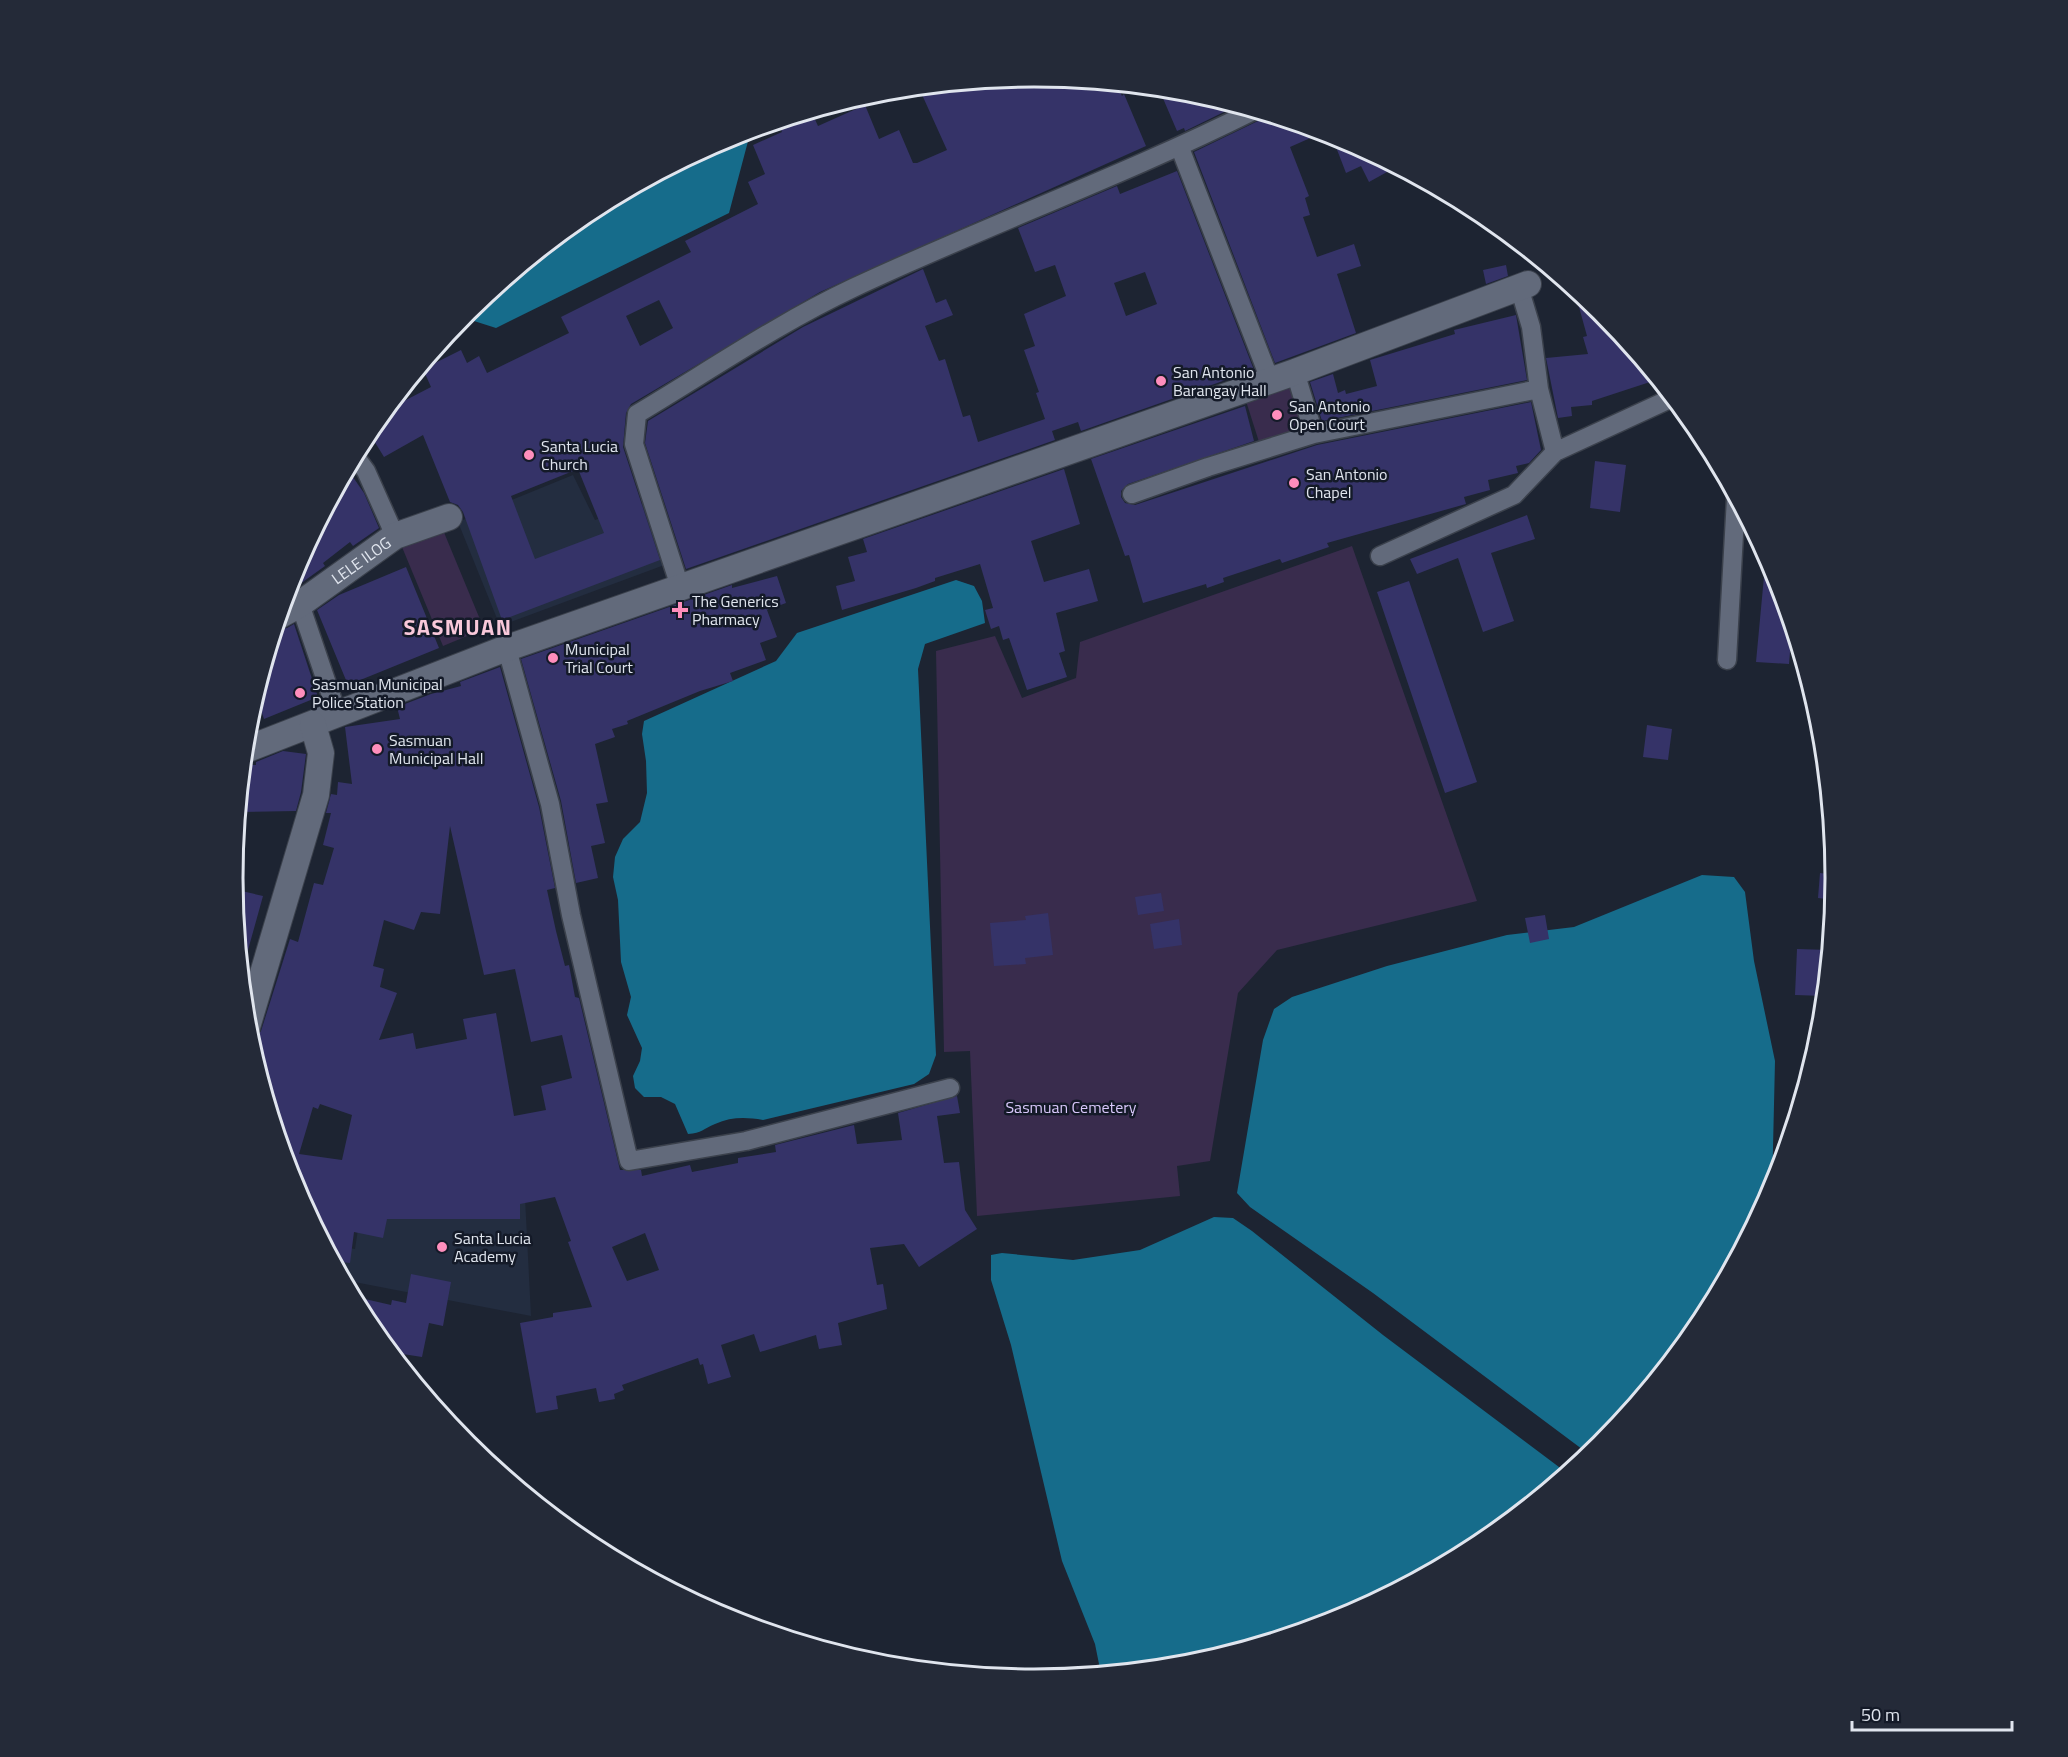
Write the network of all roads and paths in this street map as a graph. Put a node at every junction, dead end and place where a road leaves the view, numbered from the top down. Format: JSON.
{"nodes":[{"id":1,"x":1244,"y":116,"type":"edge"},
{"id":2,"x":1180,"y":148,"type":"junction"},
{"id":3,"x":1523,"y":286,"type":"joint"},
{"id":4,"x":1295,"y":372,"type":"junction"},
{"id":5,"x":1270,"y":380,"type":"junction"},
{"id":6,"x":1539,"y":389,"type":"junction"},
{"id":7,"x":1665,"y":401,"type":"edge"},
{"id":8,"x":1314,"y":434,"type":"junction"},
{"id":9,"x":1555,"y":452,"type":"junction"},
{"id":10,"x":361,"y":464,"type":"edge"},
{"id":11,"x":1132,"y":494,"type":"dead end"},
{"id":12,"x":1735,"y":512,"type":"edge"},
{"id":13,"x":449,"y":518,"type":"dead end"},
{"id":14,"x":395,"y":536,"type":"junction"},
{"id":15,"x":1380,"y":556,"type":"dead end"},
{"id":16,"x":680,"y":587,"type":"junction"},
{"id":17,"x":290,"y":610,"type":"edge"},
{"id":18,"x":507,"y":649,"type":"junction"},
{"id":19,"x":1727,"y":660,"type":"dead end"},
{"id":20,"x":338,"y":716,"type":"junction"},
{"id":21,"x":313,"y":725,"type":"junction"},
{"id":22,"x":254,"y":747,"type":"edge"},
{"id":23,"x":253,"y":1006,"type":"edge"},
{"id":24,"x":950,"y":1088,"type":"dead end"}],
"edges":[{"from":1,"to":2,"type":"street"},
{"from":2,"to":5,"type":"street"},
{"from":2,"to":16,"type":"street"},
{"from":3,"to":4,"type":"street"},
{"from":3,"to":6,"type":"street"},
{"from":4,"to":5,"type":"street"},
{"from":4,"to":8,"type":"street"},
{"from":5,"to":16,"type":"street"},
{"from":6,"to":8,"type":"street"},
{"from":6,"to":9,"type":"street"},
{"from":7,"to":9,"type":"street"},
{"from":8,"to":11,"type":"street"},
{"from":9,"to":15,"type":"street"},
{"from":10,"to":14,"type":"street"},
{"from":12,"to":19,"type":"street"},
{"from":13,"to":14,"type":"street","name":"LELE ILOG"},
{"from":14,"to":17,"type":"street","name":"LELE ILOG"},
{"from":16,"to":18,"type":"street"},
{"from":17,"to":20,"type":"street"},
{"from":18,"to":20,"type":"street"},
{"from":18,"to":24,"type":"street"},
{"from":20,"to":21,"type":"street"},
{"from":21,"to":22,"type":"street"},
{"from":21,"to":23,"type":"street"}]}
